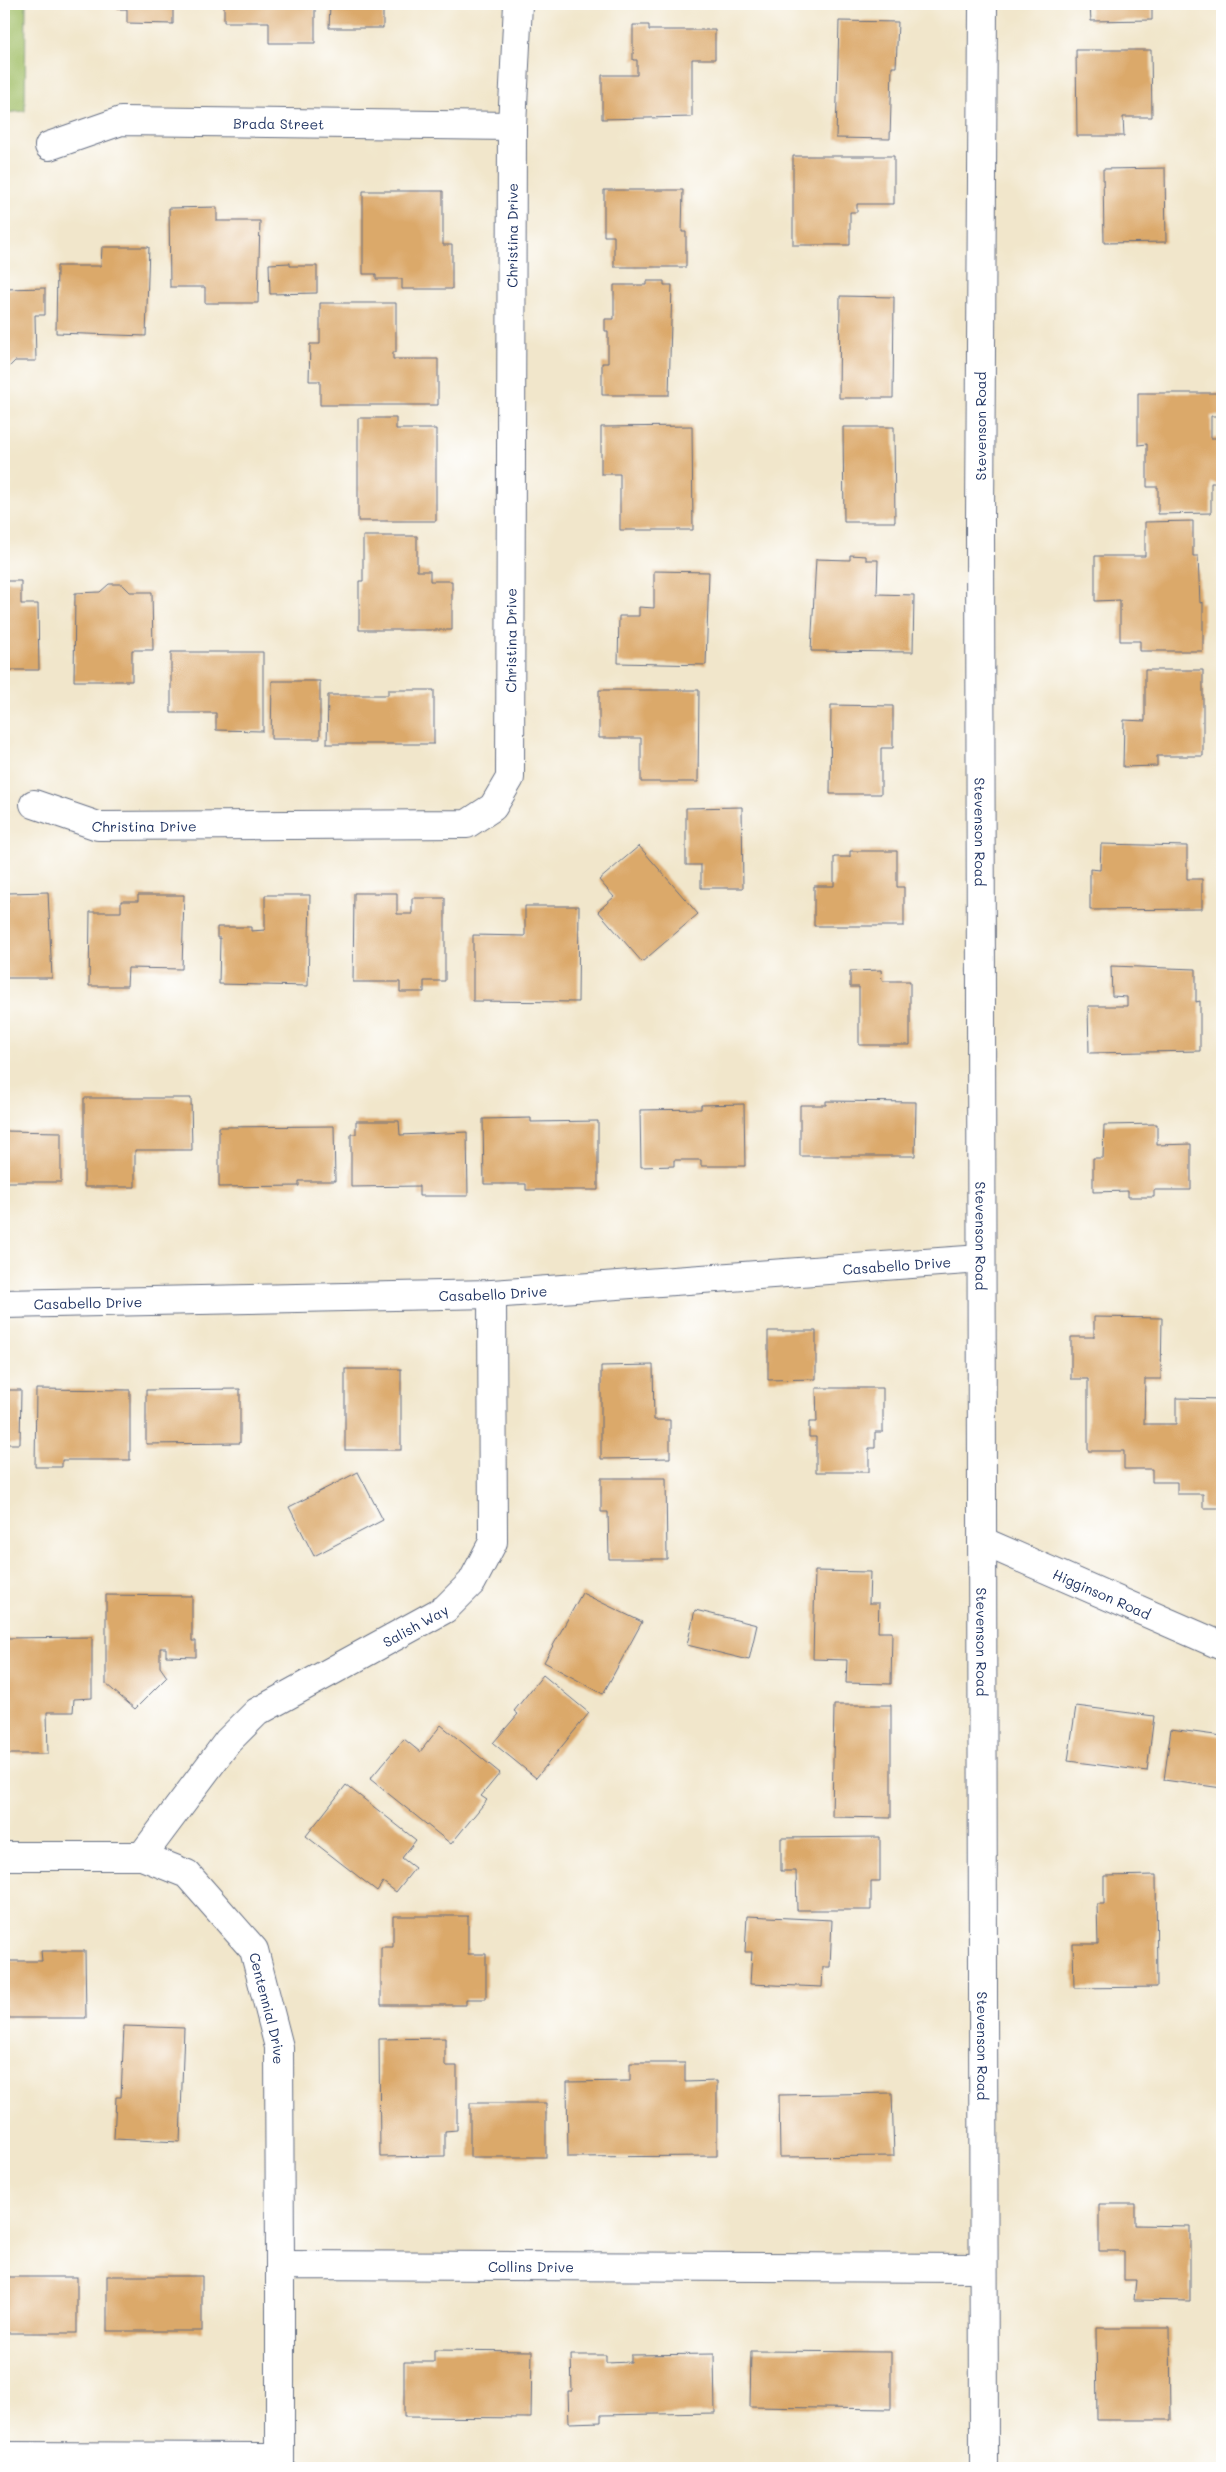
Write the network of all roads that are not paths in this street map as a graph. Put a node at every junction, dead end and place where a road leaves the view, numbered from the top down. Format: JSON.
{"nodes":[{"id":1,"x":518,"y":4,"type":"edge"},
{"id":2,"x":984,"y":4,"type":"edge"},
{"id":3,"x":512,"y":126,"type":"junction"},
{"id":4,"x":49,"y":146,"type":"dead end"},
{"id":5,"x":34,"y":804,"type":"dead end"},
{"id":6,"x":982,"y":1259,"type":"junction"},
{"id":7,"x":492,"y":1294,"type":"junction"},
{"id":8,"x":4,"y":1304,"type":"edge"},
{"id":9,"x":982,"y":1542,"type":"junction"},
{"id":10,"x":1222,"y":1646,"type":"edge"},
{"id":11,"x":4,"y":1856,"type":"edge"},
{"id":12,"x":142,"y":1856,"type":"junction"},
{"id":13,"x":280,"y":2265,"type":"junction"},
{"id":14,"x":983,"y":2268,"type":"junction"},
{"id":15,"x":4,"y":2456,"type":"edge"},
{"id":16,"x":280,"y":2462,"type":"edge"},
{"id":17,"x":984,"y":2468,"type":"edge"}],
"edges":[{"from":1,"to":3,"type":"street","name":"Christina Drive"},
{"from":2,"to":6,"type":"street","name":"Stevenson Road"},
{"from":3,"to":4,"type":"street","name":"Brada Street"},
{"from":3,"to":5,"type":"street","name":"Christina Drive"},
{"from":6,"to":7,"type":"street","name":"Casabello Drive"},
{"from":6,"to":9,"type":"street","name":"Stevenson Road"},
{"from":7,"to":8,"type":"street","name":"Casabello Drive"},
{"from":7,"to":12,"type":"street","name":"Salish Way"},
{"from":9,"to":10,"type":"street","name":"Higginson Road"},
{"from":9,"to":14,"type":"street","name":"Stevenson Road"},
{"from":11,"to":12,"type":"street","name":"Centennial Drive"},
{"from":12,"to":13,"type":"street","name":"Centennial Drive"},
{"from":13,"to":14,"type":"street","name":"Collins Drive"},
{"from":13,"to":16,"type":"street"},
{"from":14,"to":17,"type":"street","name":"Stevenson Road"},
{"from":15,"to":16,"type":"street"}]}
